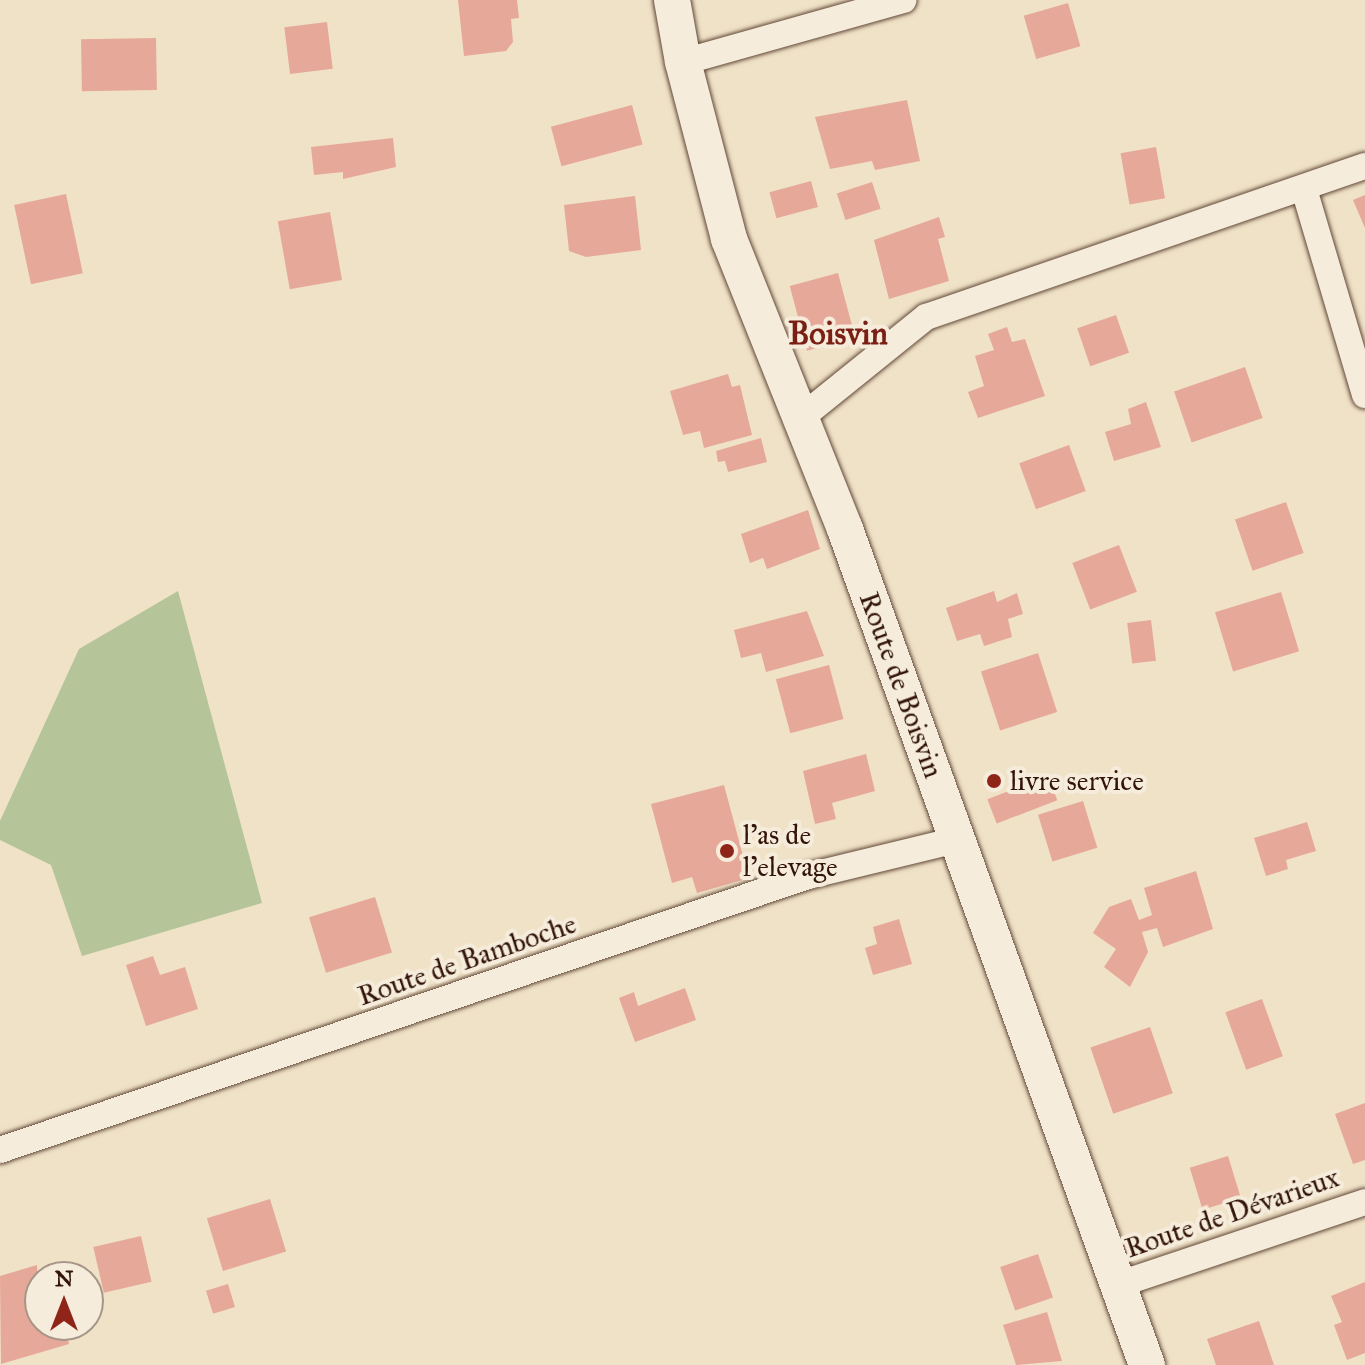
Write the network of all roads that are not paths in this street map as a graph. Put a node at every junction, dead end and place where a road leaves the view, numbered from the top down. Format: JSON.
{"nodes":[{"id":1,"x":672,"y":0,"type":"edge"},
{"id":2,"x":903,"y":0,"type":"edge"},
{"id":3,"x":683,"y":62,"type":"junction"},
{"id":4,"x":1365,"y":166,"type":"edge"},
{"id":5,"x":1304,"y":189,"type":"junction"},
{"id":6,"x":1365,"y":395,"type":"edge"},
{"id":7,"x":797,"y":421,"type":"junction"},
{"id":8,"x":957,"y":840,"type":"junction"},
{"id":9,"x":0,"y":1150,"type":"edge"},
{"id":10,"x":1365,"y":1202,"type":"edge"},
{"id":11,"x":1120,"y":1284,"type":"junction"},
{"id":12,"x":1147,"y":1365,"type":"edge"}],
"edges":[{"from":1,"to":3,"type":"main road","name":"Route de Boisvin"},
{"from":2,"to":3,"type":"street"},
{"from":3,"to":7,"type":"main road","name":"Route de Boisvin"},
{"from":4,"to":5,"type":"street"},
{"from":5,"to":6,"type":"street"},
{"from":5,"to":7,"type":"street"},
{"from":7,"to":8,"type":"main road","name":"Route de Boisvin"},
{"from":8,"to":9,"type":"street","name":"Route de Bamboche"},
{"from":8,"to":11,"type":"main road","name":"Route de Boisvin"},
{"from":10,"to":11,"type":"street","name":"Route de Dévarieux"},
{"from":11,"to":12,"type":"main road","name":"Route de Boisvin"}]}
